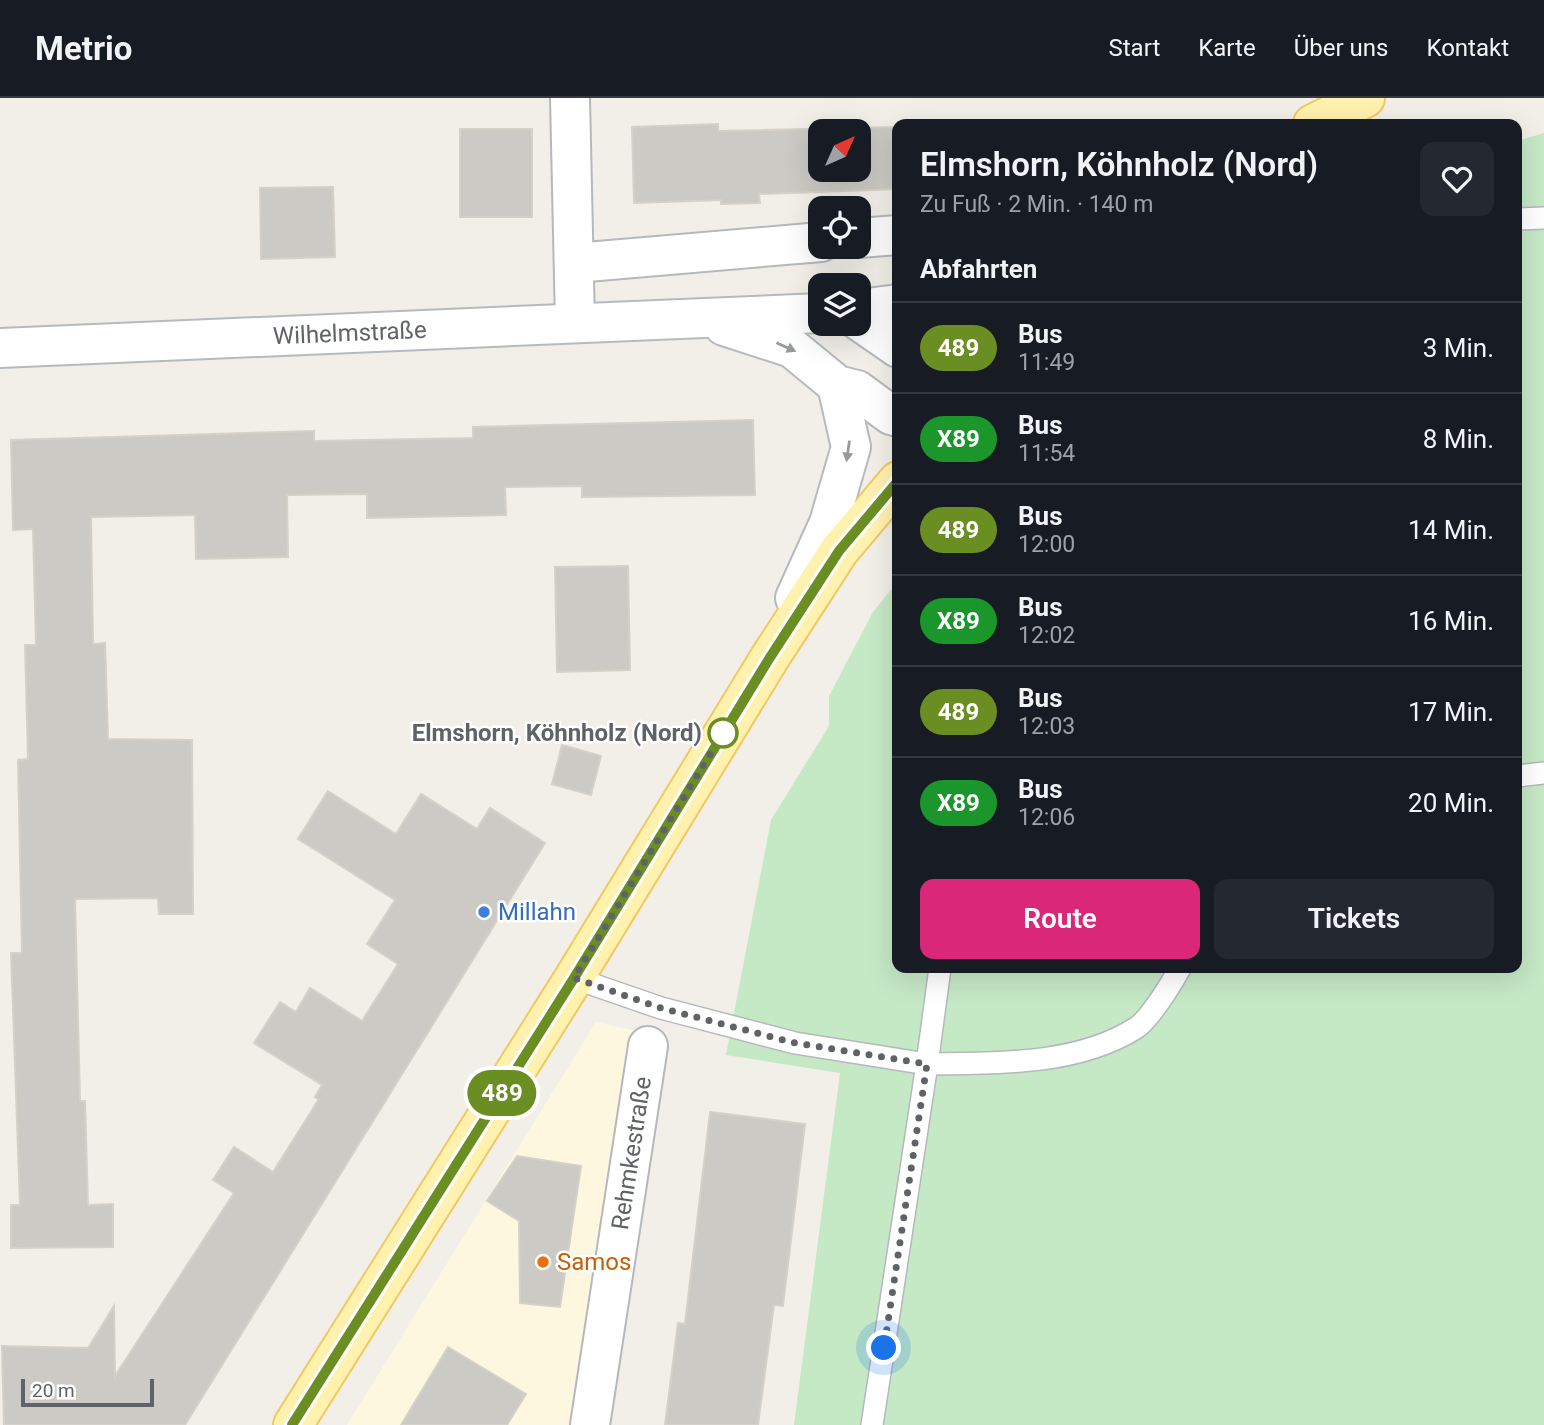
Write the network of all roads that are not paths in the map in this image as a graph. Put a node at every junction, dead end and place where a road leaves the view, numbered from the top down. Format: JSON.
{"nodes":[{"id":1,"x":570,"y":98,"type":"edge"},
{"id":2,"x":1365,"y":98,"type":"edge"},
{"id":3,"x":1323,"y":119,"type":"edge"},
{"id":4,"x":1544,"y":218,"type":"edge"},
{"id":5,"x":1522,"y":219,"type":"edge"},
{"id":6,"x":892,"y":235,"type":"edge"},
{"id":7,"x":871,"y":237,"type":"edge"},
{"id":8,"x":808,"y":243,"type":"edge"},
{"id":9,"x":575,"y":263,"type":"junction"},
{"id":10,"x":892,"y":305,"type":"edge"},
{"id":11,"x":871,"y":308,"type":"edge"},
{"id":12,"x":808,"y":314,"type":"edge"},
{"id":13,"x":699,"y":318,"type":"junction"},
{"id":14,"x":575,"y":323,"type":"junction"},
{"id":15,"x":871,"y":329,"type":"edge"},
{"id":16,"x":892,"y":344,"type":"edge"},
{"id":17,"x":0,"y":348,"type":"edge"},
{"id":18,"x":837,"y":385,"type":"junction"},
{"id":19,"x":892,"y":415,"type":"edge"},
{"id":20,"x":892,"y":488,"type":"edge"},
{"id":21,"x":769,"y":659,"type":"junction"},
{"id":22,"x":1544,"y":773,"type":"edge"},
{"id":23,"x":1522,"y":775,"type":"edge"},
{"id":24,"x":939,"y":973,"type":"edge"},
{"id":25,"x":1177,"y":973,"type":"edge"},
{"id":26,"x":574,"y":978,"type":"junction"},
{"id":27,"x":648,"y":1046,"type":"dead end"},
{"id":28,"x":927,"y":1064,"type":"junction"},
{"id":29,"x":293,"y":1425,"type":"edge"},
{"id":30,"x":590,"y":1425,"type":"edge"},
{"id":31,"x":872,"y":1425,"type":"edge"}],
"edges":[{"from":1,"to":9,"type":"main road"},
{"from":2,"to":3,"type":"main road"},
{"from":4,"to":5,"type":"lane"},
{"from":6,"to":7,"type":"main road"},
{"from":8,"to":9,"type":"main road"},
{"from":9,"to":14,"type":"main road"},
{"from":10,"to":11,"type":"main road"},
{"from":12,"to":13,"type":"main road","name":"Wilhelmstraße"},
{"from":13,"to":14,"type":"main road","name":"Wilhelmstraße"},
{"from":13,"to":18,"type":"main road","name":"Wilhelmstraße","one_way":true},
{"from":14,"to":17,"type":"main road","name":"Wilhelmstraße"},
{"from":15,"to":16,"type":"main road"},
{"from":18,"to":19,"type":"main road","name":"Wilhelmstraße"},
{"from":18,"to":21,"type":"main road","one_way":true},
{"from":20,"to":21,"type":"main road"},
{"from":21,"to":26,"type":"main road"},
{"from":22,"to":23,"type":"lane"},
{"from":24,"to":28,"type":"lane"},
{"from":25,"to":28,"type":"lane"},
{"from":26,"to":28,"type":"lane"},
{"from":26,"to":29,"type":"main road"},
{"from":27,"to":30,"type":"main road","name":"Rehmkestraße"},
{"from":28,"to":31,"type":"lane"}]}
